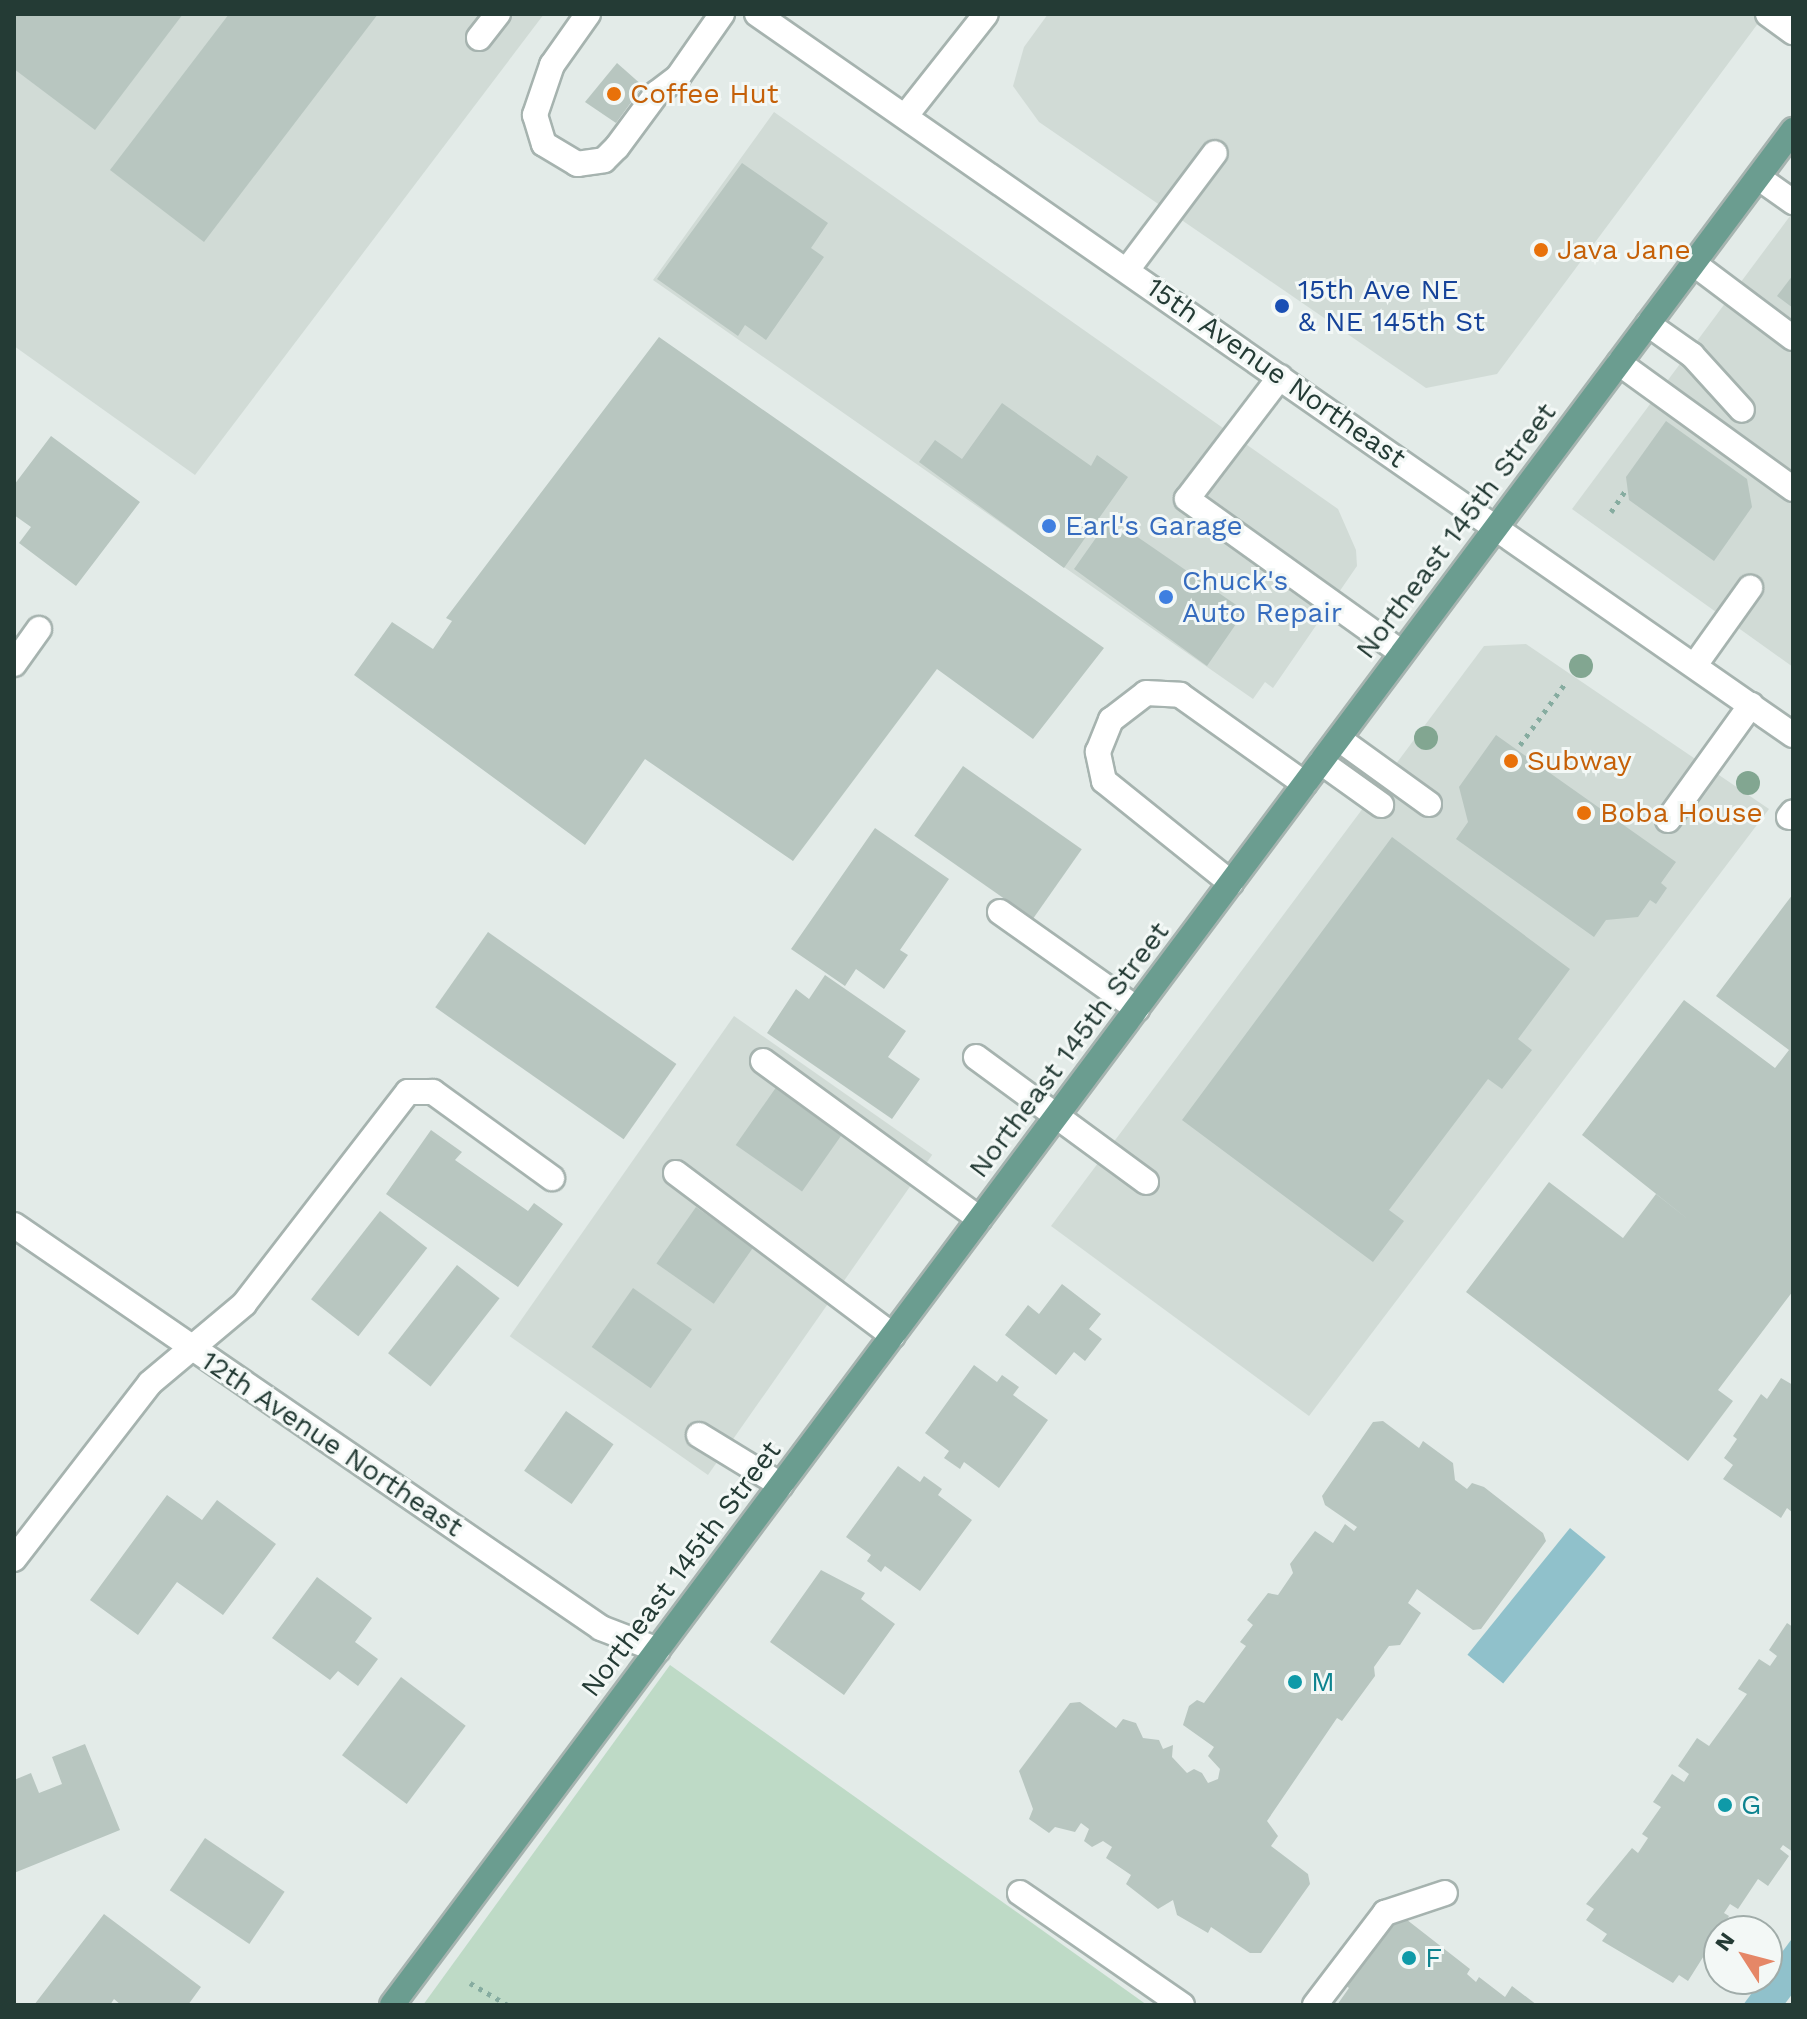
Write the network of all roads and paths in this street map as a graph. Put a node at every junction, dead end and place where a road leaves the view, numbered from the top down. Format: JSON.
{"nodes":[{"id":1,"x":498,"y":14,"type":"edge"},
{"id":2,"x":588,"y":14,"type":"edge"},
{"id":3,"x":722,"y":14,"type":"edge"},
{"id":4,"x":757,"y":14,"type":"edge"},
{"id":5,"x":986,"y":14,"type":"edge"},
{"id":6,"x":1768,"y":14,"type":"edge"},
{"id":7,"x":1793,"y":32,"type":"edge"},
{"id":8,"x":479,"y":38,"type":"dead end"},
{"id":9,"x":907,"y":114,"type":"junction"},
{"id":10,"x":1793,"y":130,"type":"edge"},
{"id":11,"x":1215,"y":153,"type":"dead end"},
{"id":12,"x":1759,"y":178,"type":"junction"},
{"id":13,"x":1793,"y":202,"type":"edge"},
{"id":14,"x":1693,"y":263,"type":"junction"},
{"id":15,"x":1127,"y":270,"type":"junction"},
{"id":16,"x":1648,"y":324,"type":"junction"},
{"id":17,"x":1793,"y":338,"type":"edge"},
{"id":18,"x":1619,"y":363,"type":"junction"},
{"id":19,"x":1280,"y":377,"type":"junction"},
{"id":20,"x":1742,"y":410,"type":"dead end"},
{"id":21,"x":1627,"y":488,"type":"dead end"},
{"id":22,"x":1793,"y":489,"type":"edge"},
{"id":23,"x":1611,"y":512,"type":"dead end"},
{"id":24,"x":1498,"y":525,"type":"junction"},
{"id":25,"x":1750,"y":588,"type":"dead end"},
{"id":26,"x":39,"y":629,"type":"dead end"},
{"id":27,"x":1402,"y":653,"type":"junction"},
{"id":28,"x":14,"y":664,"type":"edge"},
{"id":29,"x":1695,"y":665,"type":"junction"},
{"id":30,"x":1567,"y":681,"type":"dead end"},
{"id":31,"x":1751,"y":705,"type":"junction"},
{"id":32,"x":1793,"y":735,"type":"edge"},
{"id":33,"x":1339,"y":739,"type":"junction"},
{"id":34,"x":1520,"y":745,"type":"dead end"},
{"id":35,"x":1321,"y":762,"type":"junction"},
{"id":36,"x":1305,"y":784,"type":"junction"},
{"id":37,"x":1429,"y":804,"type":"dead end"},
{"id":38,"x":1381,"y":805,"type":"dead end"},
{"id":39,"x":1668,"y":820,"type":"dead end"},
{"id":40,"x":1231,"y":883,"type":"junction"},
{"id":41,"x":1000,"y":912,"type":"dead end"},
{"id":42,"x":1137,"y":1009,"type":"junction"},
{"id":43,"x":976,"y":1057,"type":"dead end"},
{"id":44,"x":763,"y":1061,"type":"dead end"},
{"id":45,"x":1057,"y":1116,"type":"junction"},
{"id":46,"x":676,"y":1173,"type":"dead end"},
{"id":47,"x":552,"y":1178,"type":"dead end"},
{"id":48,"x":1146,"y":1182,"type":"dead end"},
{"id":49,"x":980,"y":1219,"type":"junction"},
{"id":50,"x":14,"y":1225,"type":"edge"},
{"id":51,"x":893,"y":1336,"type":"junction"},
{"id":52,"x":192,"y":1348,"type":"junction"},
{"id":53,"x":699,"y":1435,"type":"dead end"},
{"id":54,"x":781,"y":1485,"type":"junction"},
{"id":55,"x":14,"y":1559,"type":"edge"},
{"id":56,"x":658,"y":1650,"type":"junction"},
{"id":57,"x":1020,"y":1893,"type":"dead end"},
{"id":58,"x":1445,"y":1893,"type":"dead end"},
{"id":59,"x":470,"y":1983,"type":"dead end"},
{"id":60,"x":392,"y":2005,"type":"edge"},
{"id":61,"x":508,"y":2005,"type":"edge"},
{"id":62,"x":1182,"y":2005,"type":"edge"},
{"id":63,"x":1315,"y":2005,"type":"edge"}],
"edges":[{"from":1,"to":8,"type":"street"},
{"from":2,"to":3,"type":"street"},
{"from":4,"to":9,"type":"street","name":"15th Avenue Northeast"},
{"from":5,"to":9,"type":"street"},
{"from":6,"to":7,"type":"street"},
{"from":9,"to":15,"type":"street","name":"15th Avenue Northeast"},
{"from":10,"to":12,"type":"main road","name":"Northeast 145th Street"},
{"from":11,"to":15,"type":"street"},
{"from":12,"to":13,"type":"street"},
{"from":12,"to":14,"type":"main road","name":"Northeast 145th Street"},
{"from":14,"to":16,"type":"main road","name":"Northeast 145th Street"},
{"from":14,"to":17,"type":"street"},
{"from":15,"to":19,"type":"street","name":"15th Avenue Northeast"},
{"from":16,"to":18,"type":"main road","name":"Northeast 145th Street"},
{"from":16,"to":20,"type":"street"},
{"from":18,"to":22,"type":"street"},
{"from":18,"to":24,"type":"main road","name":"Northeast 145th Street"},
{"from":19,"to":24,"type":"street","name":"15th Avenue Northeast"},
{"from":19,"to":27,"type":"street"},
{"from":21,"to":23,"type":"path"},
{"from":24,"to":27,"type":"main road","name":"Northeast 145th Street"},
{"from":24,"to":29,"type":"street","name":"15th Avenue Northeast"},
{"from":25,"to":29,"type":"street"},
{"from":26,"to":28,"type":"street"},
{"from":27,"to":33,"type":"main road","name":"Northeast 145th Street"},
{"from":29,"to":31,"type":"street","name":"15th Avenue Northeast"},
{"from":30,"to":34,"type":"path"},
{"from":31,"to":32,"type":"street","name":"15th Avenue Northeast"},
{"from":31,"to":39,"type":"street"},
{"from":33,"to":35,"type":"main road","name":"Northeast 145th Street"},
{"from":33,"to":37,"type":"street"},
{"from":35,"to":36,"type":"main road","name":"Northeast 145th Street"},
{"from":35,"to":38,"type":"street"},
{"from":36,"to":40,"type":"main road","name":"Northeast 145th Street"},
{"from":36,"to":40,"type":"street"},
{"from":40,"to":42,"type":"main road","name":"Northeast 145th Street"},
{"from":41,"to":42,"type":"street"},
{"from":42,"to":45,"type":"main road","name":"Northeast 145th Street"},
{"from":43,"to":45,"type":"street"},
{"from":44,"to":49,"type":"street"},
{"from":45,"to":48,"type":"street"},
{"from":45,"to":49,"type":"main road","name":"Northeast 145th Street"},
{"from":46,"to":51,"type":"street"},
{"from":47,"to":52,"type":"street"},
{"from":49,"to":51,"type":"main road","name":"Northeast 145th Street"},
{"from":50,"to":52,"type":"street","name":"12th Avenue Northeast"},
{"from":51,"to":54,"type":"main road","name":"Northeast 145th Street"},
{"from":52,"to":55,"type":"street"},
{"from":52,"to":56,"type":"street","name":"12th Avenue Northeast"},
{"from":53,"to":54,"type":"street"},
{"from":54,"to":56,"type":"main road","name":"Northeast 145th Street"},
{"from":56,"to":60,"type":"main road","name":"Northeast 145th Street"},
{"from":57,"to":62,"type":"street"},
{"from":58,"to":63,"type":"street"},
{"from":59,"to":61,"type":"path"}]}
